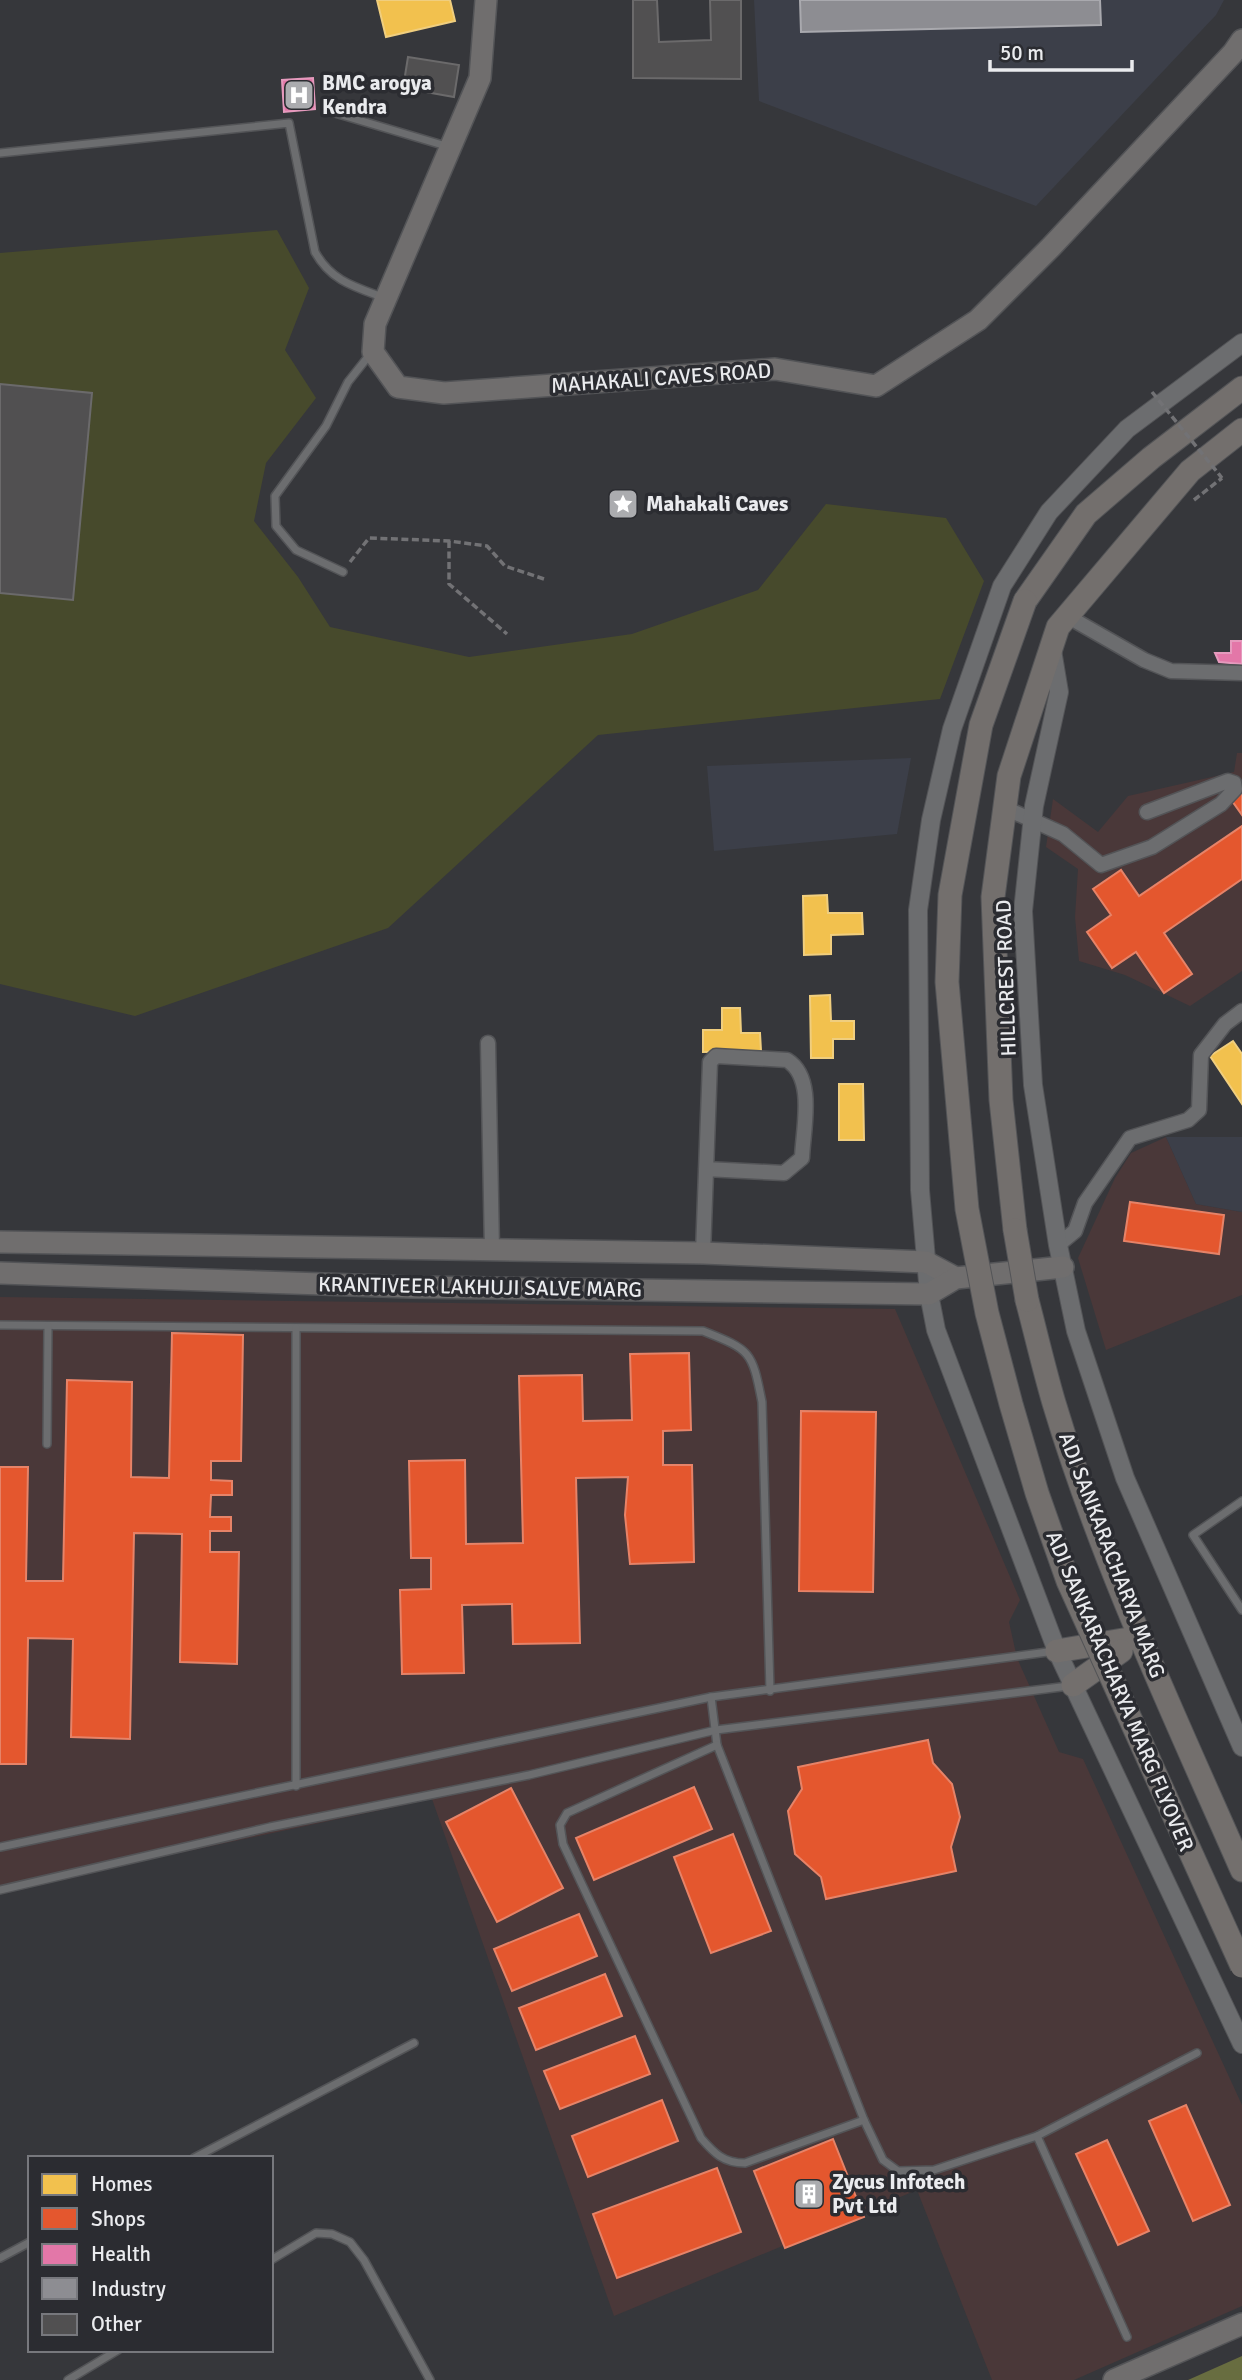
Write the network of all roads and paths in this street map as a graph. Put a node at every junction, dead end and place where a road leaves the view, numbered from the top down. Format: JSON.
{"nodes":[{"id":1,"x":486,"y":0,"type":"edge"},
{"id":2,"x":1242,"y":40,"type":"edge"},
{"id":3,"x":335,"y":113,"type":"dead end"},
{"id":4,"x":450,"y":147,"type":"junction"},
{"id":5,"x":0,"y":153,"type":"edge"},
{"id":6,"x":386,"y":299,"type":"junction"},
{"id":7,"x":1242,"y":343,"type":"edge"},
{"id":8,"x":373,"y":352,"type":"junction"},
{"id":9,"x":1242,"y":388,"type":"edge"},
{"id":10,"x":1152,"y":392,"type":"dead end"},
{"id":11,"x":1242,"y":430,"type":"edge"},
{"id":12,"x":1189,"y":504,"type":"dead end"},
{"id":13,"x":449,"y":541,"type":"junction"},
{"id":14,"x":343,"y":572,"type":"joint"},
{"id":15,"x":547,"y":580,"type":"dead end"},
{"id":16,"x":1067,"y":616,"type":"junction"},
{"id":17,"x":508,"y":634,"type":"dead end"},
{"id":18,"x":1051,"y":647,"type":"junction"},
{"id":19,"x":1242,"y":673,"type":"edge"},
{"id":20,"x":1005,"y":808,"type":"junction"},
{"id":21,"x":1147,"y":812,"type":"dead end"},
{"id":22,"x":1033,"y":821,"type":"junction"},
{"id":23,"x":1242,"y":1011,"type":"edge"},
{"id":24,"x":488,"y":1043,"type":"dead end"},
{"id":25,"x":706,"y":1169,"type":"junction"},
{"id":26,"x":0,"y":1242,"type":"edge"},
{"id":27,"x":1058,"y":1245,"type":"junction"},
{"id":28,"x":492,"y":1250,"type":"junction"},
{"id":29,"x":703,"y":1253,"type":"junction"},
{"id":30,"x":926,"y":1262,"type":"junction"},
{"id":31,"x":1063,"y":1267,"type":"junction"},
{"id":32,"x":0,"y":1273,"type":"edge"},
{"id":33,"x":956,"y":1278,"type":"junction"},
{"id":34,"x":929,"y":1294,"type":"junction"},
{"id":35,"x":0,"y":1325,"type":"edge"},
{"id":36,"x":48,"y":1326,"type":"junction"},
{"id":37,"x":296,"y":1328,"type":"junction"},
{"id":38,"x":47,"y":1444,"type":"dead end"},
{"id":39,"x":1242,"y":1502,"type":"edge"},
{"id":40,"x":1242,"y":1610,"type":"edge"},
{"id":41,"x":1141,"y":1637,"type":"junction"},
{"id":42,"x":1057,"y":1651,"type":"junction"},
{"id":43,"x":1073,"y":1685,"type":"junction"},
{"id":44,"x":770,"y":1691,"type":"junction"},
{"id":45,"x":711,"y":1697,"type":"junction"},
{"id":46,"x":716,"y":1730,"type":"junction"},
{"id":47,"x":717,"y":1745,"type":"junction"},
{"id":48,"x":1242,"y":1747,"type":"edge"},
{"id":49,"x":296,"y":1786,"type":"junction"},
{"id":50,"x":0,"y":1847,"type":"edge"},
{"id":51,"x":1242,"y":1870,"type":"edge"},
{"id":52,"x":0,"y":1890,"type":"edge"},
{"id":53,"x":1242,"y":1966,"type":"edge"},
{"id":54,"x":414,"y":2043,"type":"dead end"},
{"id":55,"x":1242,"y":2045,"type":"edge"},
{"id":56,"x":1197,"y":2053,"type":"dead end"},
{"id":57,"x":864,"y":2120,"type":"junction"},
{"id":58,"x":1037,"y":2137,"type":"junction"},
{"id":59,"x":198,"y":2156,"type":"edge"},
{"id":60,"x":28,"y":2243,"type":"edge"},
{"id":61,"x":0,"y":2258,"type":"edge"},
{"id":62,"x":273,"y":2259,"type":"edge"},
{"id":63,"x":1242,"y":2324,"type":"edge"},
{"id":64,"x":1127,"y":2337,"type":"dead end"},
{"id":65,"x":115,"y":2352,"type":"edge"},
{"id":66,"x":68,"y":2380,"type":"edge"},
{"id":67,"x":430,"y":2380,"type":"edge"},
{"id":68,"x":1114,"y":2380,"type":"edge"}],
"edges":[{"from":1,"to":4,"type":"main road"},
{"from":2,"to":8,"type":"main road","name":"MAHAKALI CAVES ROAD"},
{"from":3,"to":4,"type":"lane"},
{"from":4,"to":6,"type":"main road"},
{"from":5,"to":6,"type":"lane"},
{"from":6,"to":8,"type":"main road"},
{"from":7,"to":30,"type":"street"},
{"from":8,"to":14,"type":"lane"},
{"from":9,"to":53,"type":"main road","name":"ADI SANKARACHARYA MARG FLYOVER","bridge":true},
{"from":10,"to":12,"type":"path","bridge":true},
{"from":11,"to":16,"type":"main road","name":"ADI SANKARACHARYA MARG"},
{"from":13,"to":14,"type":"path"},
{"from":13,"to":15,"type":"path"},
{"from":13,"to":17,"type":"path"},
{"from":16,"to":18,"type":"main road","name":"ADI SANKARACHARYA MARG"},
{"from":16,"to":19,"type":"street"},
{"from":18,"to":20,"type":"main road","name":"ADI SANKARACHARYA MARG"},
{"from":18,"to":22,"type":"street","name":"HILLCREST ROAD"},
{"from":20,"to":22,"type":"street"},
{"from":20,"to":41,"type":"main road","name":"ADI SANKARACHARYA MARG","bridge":true},
{"from":21,"to":22,"type":"street"},
{"from":22,"to":27,"type":"street","name":"HILLCREST ROAD"},
{"from":23,"to":27,"type":"street"},
{"from":24,"to":28,"type":"street"},
{"from":25,"to":25,"type":"street"},
{"from":25,"to":29,"type":"street"},
{"from":26,"to":28,"type":"main road","name":"KRANTIVEER LAKHUJI SALVE MARG"},
{"from":27,"to":31,"type":"street","name":"HILLCREST ROAD"},
{"from":28,"to":29,"type":"main road","name":"KRANTIVEER LAKHUJI SALVE MARG"},
{"from":29,"to":30,"type":"main road","name":"KRANTIVEER LAKHUJI SALVE MARG"},
{"from":30,"to":33,"type":"main road","name":"KRANTIVEER LAKHUJI SALVE MARG"},
{"from":30,"to":34,"type":"street"},
{"from":31,"to":33,"type":"main road"},
{"from":31,"to":48,"type":"street","name":"HILLCREST ROAD"},
{"from":32,"to":34,"type":"main road","name":"KRANTIVEER LAKHUJI SALVE MARG"},
{"from":33,"to":34,"type":"main road"},
{"from":34,"to":42,"type":"street"},
{"from":35,"to":36,"type":"lane"},
{"from":36,"to":37,"type":"lane"},
{"from":36,"to":38,"type":"lane"},
{"from":37,"to":44,"type":"lane"},
{"from":37,"to":49,"type":"lane"},
{"from":39,"to":40,"type":"lane"},
{"from":41,"to":42,"type":"main road"},
{"from":41,"to":43,"type":"main road"},
{"from":41,"to":51,"type":"main road","name":"ADI SANKARACHARYA MARG"},
{"from":42,"to":43,"type":"street"},
{"from":42,"to":44,"type":"lane"},
{"from":43,"to":46,"type":"lane"},
{"from":43,"to":55,"type":"street"},
{"from":44,"to":45,"type":"lane"},
{"from":45,"to":46,"type":"lane"},
{"from":45,"to":49,"type":"lane"},
{"from":46,"to":47,"type":"lane"},
{"from":46,"to":52,"type":"lane"},
{"from":47,"to":57,"type":"lane"},
{"from":47,"to":57,"type":"lane"},
{"from":49,"to":50,"type":"lane"},
{"from":54,"to":59,"type":"lane"},
{"from":56,"to":58,"type":"lane"},
{"from":57,"to":58,"type":"lane"},
{"from":58,"to":64,"type":"lane"},
{"from":60,"to":61,"type":"lane"},
{"from":62,"to":67,"type":"lane"},
{"from":63,"to":68,"type":"main road"},
{"from":65,"to":66,"type":"lane"}]}
